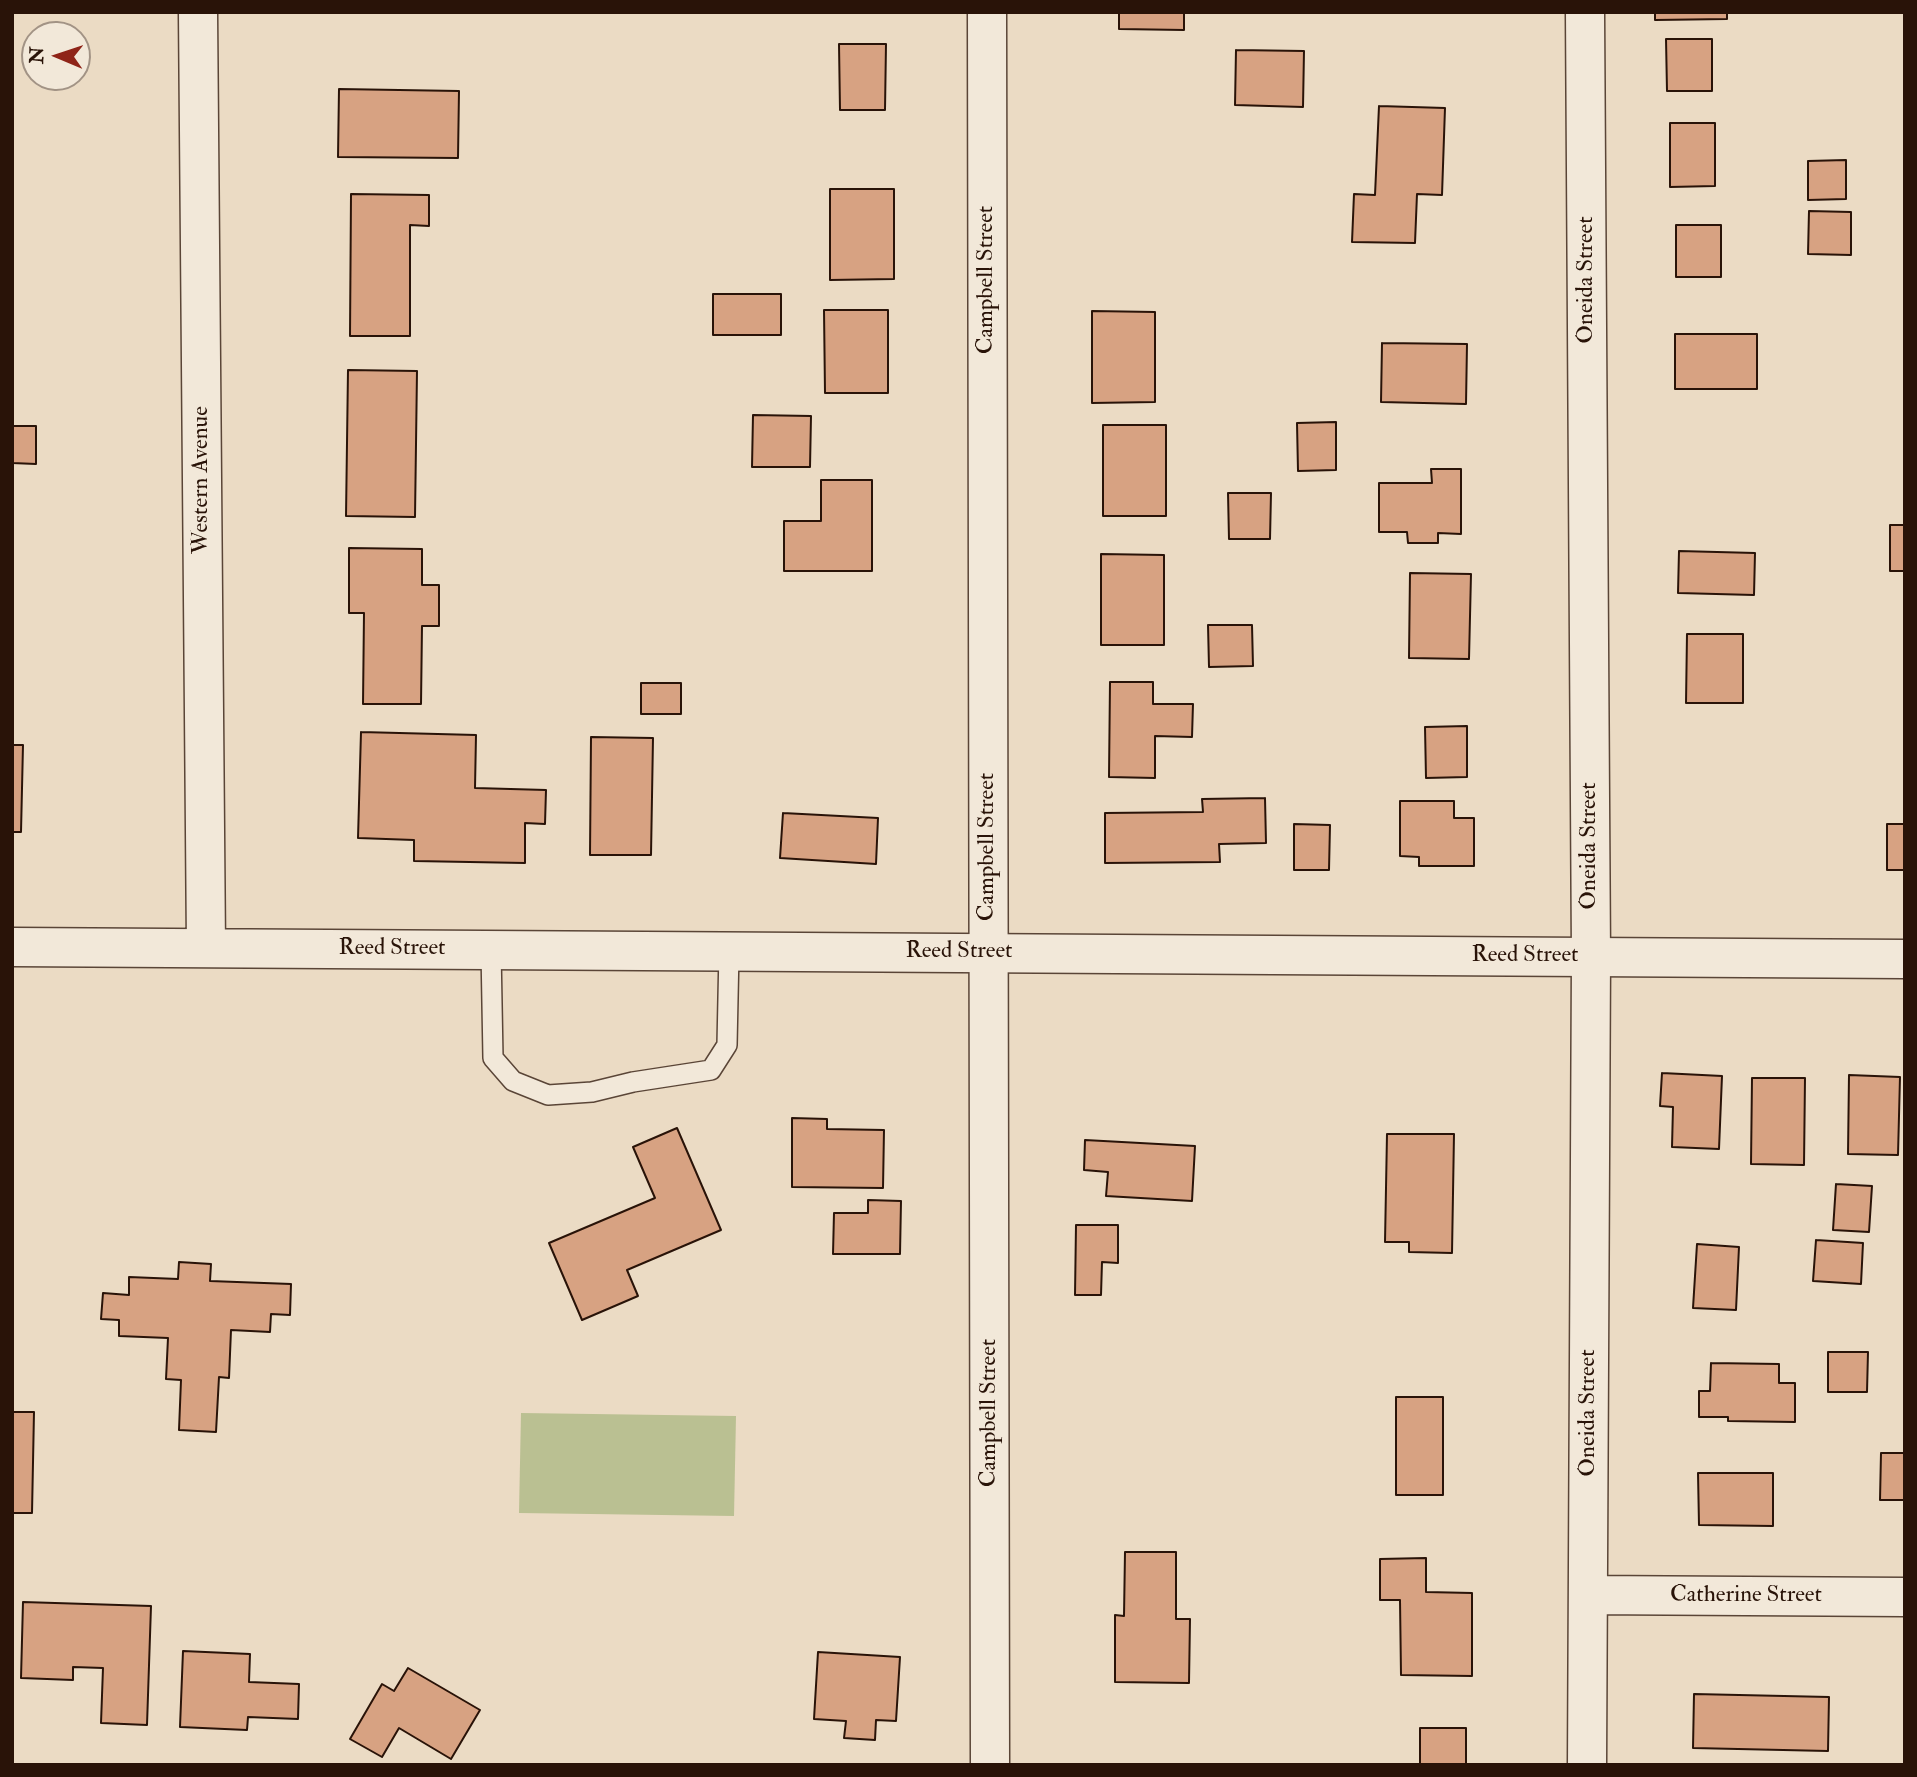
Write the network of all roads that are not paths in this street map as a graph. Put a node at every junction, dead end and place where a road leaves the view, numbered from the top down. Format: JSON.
{"nodes":[{"id":1,"x":198,"y":12,"type":"edge"},
{"id":2,"x":987,"y":12,"type":"edge"},
{"id":3,"x":1585,"y":12,"type":"edge"},
{"id":4,"x":12,"y":947,"type":"edge"},
{"id":5,"x":206,"y":948,"type":"junction"},
{"id":6,"x":491,"y":950,"type":"junction"},
{"id":7,"x":729,"y":951,"type":"junction"},
{"id":8,"x":989,"y":952,"type":"junction"},
{"id":9,"x":1591,"y":957,"type":"junction"},
{"id":10,"x":1905,"y":959,"type":"edge"},
{"id":11,"x":1588,"y":1595,"type":"junction"},
{"id":12,"x":1905,"y":1597,"type":"edge"},
{"id":13,"x":990,"y":1765,"type":"edge"},
{"id":14,"x":1587,"y":1765,"type":"edge"}],
"edges":[{"from":1,"to":5,"type":"street","name":"Western Avenue"},
{"from":2,"to":8,"type":"street","name":"Campbell Street"},
{"from":3,"to":9,"type":"street","name":"Oneida Street"},
{"from":4,"to":5,"type":"street","name":"Reed Street"},
{"from":5,"to":6,"type":"street","name":"Reed Street"},
{"from":6,"to":7,"type":"street","name":"Reed Street"},
{"from":6,"to":7,"type":"lane"},
{"from":7,"to":8,"type":"street","name":"Reed Street"},
{"from":8,"to":9,"type":"street","name":"Reed Street"},
{"from":8,"to":13,"type":"street","name":"Campbell Street"},
{"from":9,"to":10,"type":"street","name":"Reed Street"},
{"from":9,"to":11,"type":"street","name":"Oneida Street"},
{"from":11,"to":12,"type":"street","name":"Catherine Street"},
{"from":11,"to":14,"type":"street","name":"Oneida Street"}]}
